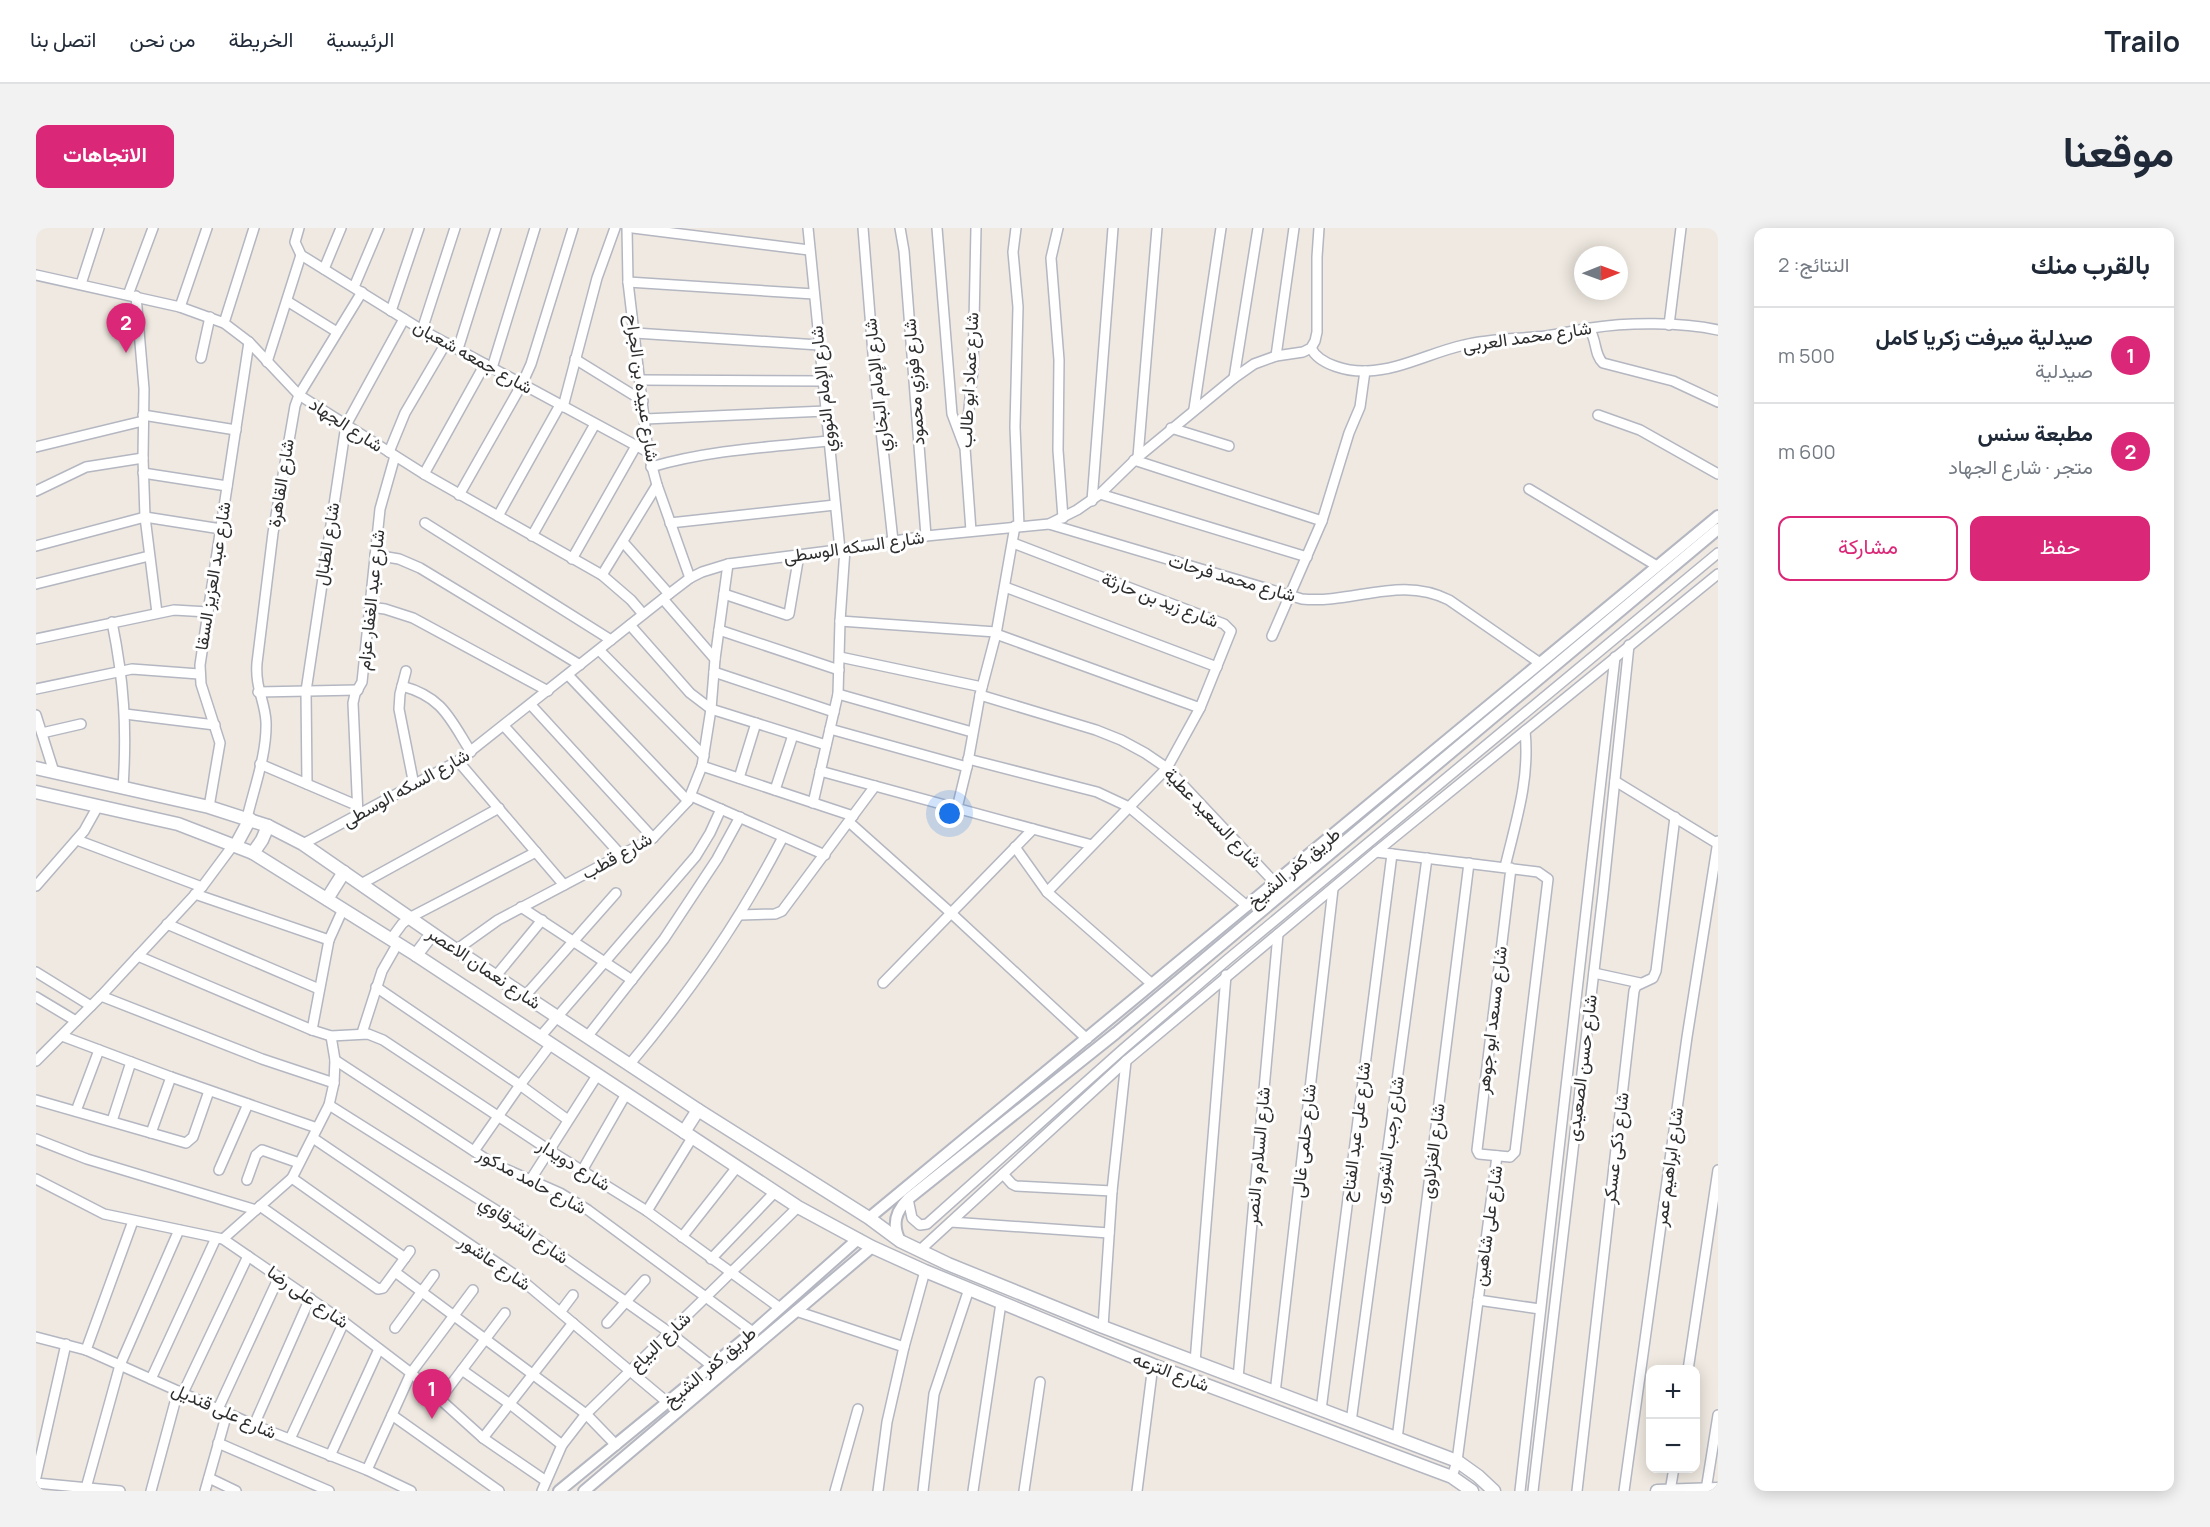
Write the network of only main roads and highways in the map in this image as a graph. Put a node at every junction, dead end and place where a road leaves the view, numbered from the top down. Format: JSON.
{"nodes":[{"id":1,"x":36,"y":768,"type":"edge"},
{"id":2,"x":123,"y":788,"type":"junction"},
{"id":3,"x":36,"y":792,"type":"edge"},
{"id":4,"x":120,"y":810,"type":"junction"},
{"id":5,"x":249,"y":819,"type":"junction"},
{"id":6,"x":268,"y":826,"type":"junction"},
{"id":7,"x":235,"y":845,"type":"junction"},
{"id":8,"x":254,"y":853,"type":"junction"},
{"id":9,"x":344,"y":872,"type":"junction"},
{"id":10,"x":327,"y":899,"type":"junction"},
{"id":11,"x":432,"y":934,"type":"junction"},
{"id":12,"x":416,"y":955,"type":"junction"},
{"id":13,"x":698,"y":1110,"type":"junction"},
{"id":14,"x":688,"y":1135,"type":"junction"},
{"id":15,"x":900,"y":1241,"type":"joint"},
{"id":16,"x":872,"y":1247,"type":"joint"},
{"id":17,"x":1034,"y":1298,"type":"junction"},
{"id":18,"x":1029,"y":1314,"type":"junction"},
{"id":19,"x":1712,"y":1489,"type":"edge"},
{"id":20,"x":1472,"y":1491,"type":"edge"},
{"id":21,"x":1494,"y":1491,"type":"edge"},
{"id":22,"x":1657,"y":1491,"type":"edge"},
{"id":23,"x":1673,"y":1491,"type":"edge"}],
"edges":[{"from":1,"to":2,"type":"main road","name":"شارع نعمان الاعصر"},
{"from":2,"to":4,"type":"main road"},
{"from":2,"to":5,"type":"main road","name":"شارع نعمان الاعصر"},
{"from":3,"to":4,"type":"main road","name":"شارع نعمان الاعصر"},
{"from":4,"to":7,"type":"main road","name":"شارع نعمان الاعصر"},
{"from":5,"to":6,"type":"main road","name":"شارع نعمان الاعصر"},
{"from":5,"to":7,"type":"main road"},
{"from":6,"to":8,"type":"main road"},
{"from":6,"to":9,"type":"main road","name":"شارع نعمان الاعصر"},
{"from":7,"to":8,"type":"main road","name":"شارع نعمان الاعصر"},
{"from":8,"to":10,"type":"main road","name":"شارع نعمان الاعصر"},
{"from":9,"to":10,"type":"main road"},
{"from":9,"to":11,"type":"main road","name":"شارع نعمان الاعصر"},
{"from":10,"to":12,"type":"main road","name":"شارع نعمان الاعصر"},
{"from":11,"to":12,"type":"main road"},
{"from":11,"to":13,"type":"main road","name":"شارع نعمان الاعصر"},
{"from":12,"to":14,"type":"main road","name":"شارع نعمان الاعصر"},
{"from":13,"to":14,"type":"main road"},
{"from":13,"to":15,"type":"main road","name":"شارع نعمان الاعصر"},
{"from":14,"to":16,"type":"main road","name":"شارع نعمان الاعصر"},
{"from":15,"to":17,"type":"main road","name":"شارع الترعه"},
{"from":16,"to":18,"type":"main road","name":"شارع الترعه"},
{"from":17,"to":18,"type":"main road"},
{"from":17,"to":21,"type":"main road","name":"شارع الترعه"},
{"from":18,"to":20,"type":"main road","name":"شارع الترعه"},
{"from":19,"to":23,"type":"main road"},
{"from":22,"to":23,"type":"main road"}]}
